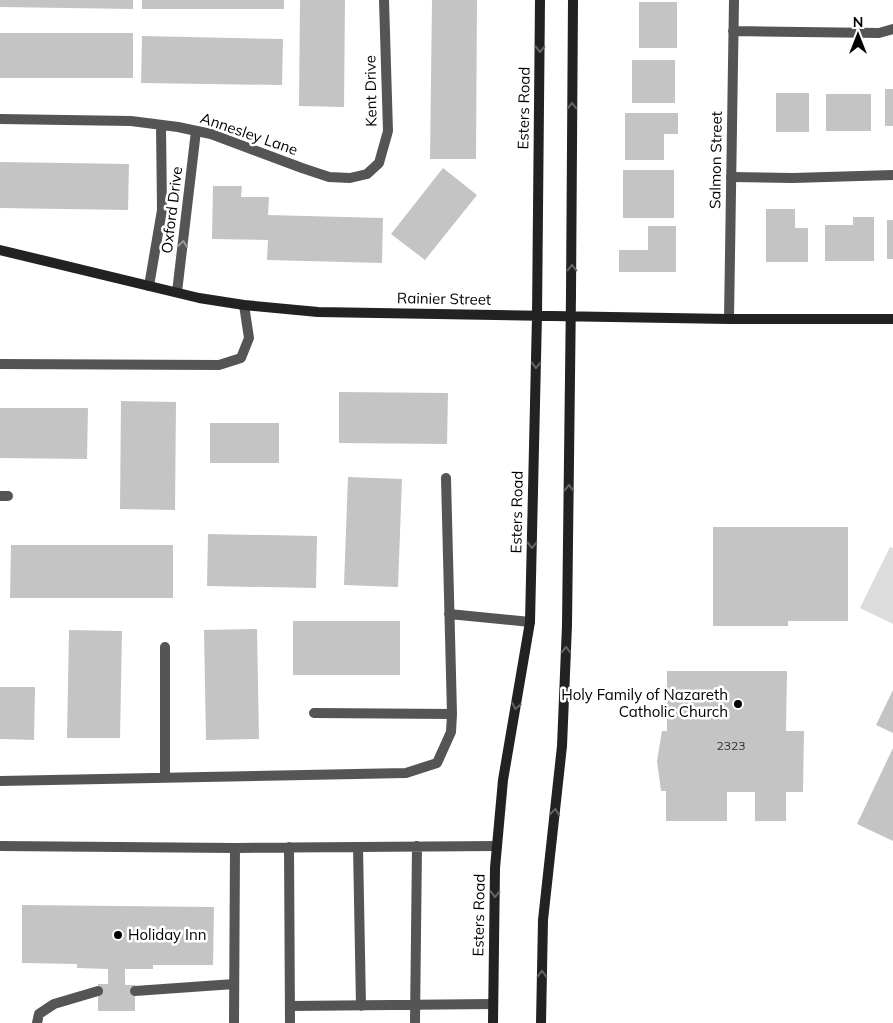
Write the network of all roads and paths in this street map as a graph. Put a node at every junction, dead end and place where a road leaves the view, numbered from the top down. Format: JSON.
{"nodes":[{"id":1,"x":384,"y":0,"type":"edge"},
{"id":2,"x":540,"y":0,"type":"edge"},
{"id":3,"x":573,"y":0,"type":"edge"},
{"id":4,"x":734,"y":0,"type":"edge"},
{"id":5,"x":893,"y":29,"type":"edge"},
{"id":6,"x":733,"y":31,"type":"junction"},
{"id":7,"x":0,"y":119,"type":"edge"},
{"id":8,"x":161,"y":125,"type":"junction"},
{"id":9,"x":196,"y":131,"type":"junction"},
{"id":10,"x":367,"y":174,"type":"joint"},
{"id":11,"x":893,"y":175,"type":"edge"},
{"id":12,"x":731,"y":177,"type":"junction"},
{"id":13,"x":0,"y":250,"type":"edge"},
{"id":14,"x":149,"y":286,"type":"junction"},
{"id":15,"x":177,"y":292,"type":"junction"},
{"id":16,"x":244,"y":304,"type":"junction"},
{"id":17,"x":537,"y":316,"type":"junction"},
{"id":18,"x":571,"y":317,"type":"junction"},
{"id":19,"x":729,"y":320,"type":"junction"},
{"id":20,"x":893,"y":320,"type":"edge"},
{"id":21,"x":0,"y":364,"type":"edge"},
{"id":22,"x":446,"y":478,"type":"dead end"},
{"id":23,"x":449,"y":614,"type":"junction"},
{"id":24,"x":530,"y":622,"type":"junction"},
{"id":25,"x":165,"y":647,"type":"dead end"},
{"id":26,"x":314,"y":713,"type":"dead end"},
{"id":27,"x":452,"y":714,"type":"junction"},
{"id":28,"x":165,"y":778,"type":"junction"},
{"id":29,"x":0,"y":781,"type":"edge"},
{"id":30,"x":0,"y":846,"type":"edge"},
{"id":31,"x":417,"y":846,"type":"junction"},
{"id":32,"x":497,"y":846,"type":"junction"},
{"id":33,"x":289,"y":847,"type":"junction"},
{"id":34,"x":358,"y":847,"type":"junction"},
{"id":35,"x":234,"y":848,"type":"junction"},
{"id":36,"x":234,"y":984,"type":"junction"},
{"id":37,"x":135,"y":990,"type":"dead end"},
{"id":38,"x":98,"y":991,"type":"dead end"},
{"id":39,"x":493,"y":1004,"type":"junction"},
{"id":40,"x":415,"y":1005,"type":"junction"},
{"id":41,"x":290,"y":1006,"type":"junction"},
{"id":42,"x":361,"y":1006,"type":"junction"},
{"id":43,"x":38,"y":1023,"type":"edge"},
{"id":44,"x":234,"y":1023,"type":"edge"},
{"id":45,"x":290,"y":1023,"type":"edge"},
{"id":46,"x":415,"y":1023,"type":"edge"},
{"id":47,"x":493,"y":1023,"type":"edge"},
{"id":48,"x":541,"y":1023,"type":"edge"}],
"edges":[{"from":1,"to":10,"type":"street","name":"Kent Drive"},
{"from":2,"to":17,"type":"main road","name":"Esters Road","one_way":true},
{"from":18,"to":3,"type":"main road","one_way":true},
{"from":4,"to":6,"type":"street","name":"Salmon Street"},
{"from":5,"to":6,"type":"street"},
{"from":6,"to":12,"type":"street","name":"Salmon Street"},
{"from":7,"to":8,"type":"street","name":"Annesley Lane"},
{"from":8,"to":9,"type":"street","name":"Annesley Lane"},
{"from":8,"to":14,"type":"street","name":"Oxford Drive"},
{"from":9,"to":10,"type":"street","name":"Annesley Lane"},
{"from":15,"to":9,"type":"street","name":"Oxford Drive","one_way":true},
{"from":11,"to":12,"type":"street"},
{"from":12,"to":19,"type":"street","name":"Salmon Street"},
{"from":13,"to":14,"type":"main road","name":"Rainier Street"},
{"from":14,"to":15,"type":"main road","name":"Rainier Street"},
{"from":15,"to":16,"type":"main road","name":"Rainier Street"},
{"from":16,"to":17,"type":"main road","name":"Rainier Street"},
{"from":16,"to":21,"type":"street"},
{"from":17,"to":18,"type":"main road","name":"Rainier Street"},
{"from":17,"to":24,"type":"main road","name":"Esters Road","one_way":true},
{"from":18,"to":19,"type":"main road","name":"Rainier Street"},
{"from":48,"to":18,"type":"main road","one_way":true},
{"from":19,"to":20,"type":"main road","name":"Rainier Street"},
{"from":22,"to":23,"type":"street"},
{"from":23,"to":24,"type":"street"},
{"from":23,"to":27,"type":"street"},
{"from":24,"to":32,"type":"main road","name":"Esters Road","one_way":true},
{"from":25,"to":28,"type":"street"},
{"from":26,"to":27,"type":"street"},
{"from":27,"to":28,"type":"street"},
{"from":28,"to":29,"type":"street"},
{"from":30,"to":35,"type":"street"},
{"from":31,"to":32,"type":"street"},
{"from":31,"to":34,"type":"street"},
{"from":31,"to":40,"type":"street"},
{"from":32,"to":39,"type":"main road","name":"Esters Road","one_way":true},
{"from":33,"to":34,"type":"street"},
{"from":33,"to":35,"type":"street"},
{"from":33,"to":41,"type":"street"},
{"from":34,"to":42,"type":"street"},
{"from":35,"to":36,"type":"street"},
{"from":36,"to":37,"type":"street"},
{"from":36,"to":44,"type":"street"},
{"from":38,"to":43,"type":"street"},
{"from":39,"to":40,"type":"street"},
{"from":39,"to":47,"type":"main road","name":"Esters Road"},
{"from":40,"to":42,"type":"street"},
{"from":40,"to":46,"type":"street"},
{"from":41,"to":42,"type":"street"},
{"from":41,"to":45,"type":"street"}]}
